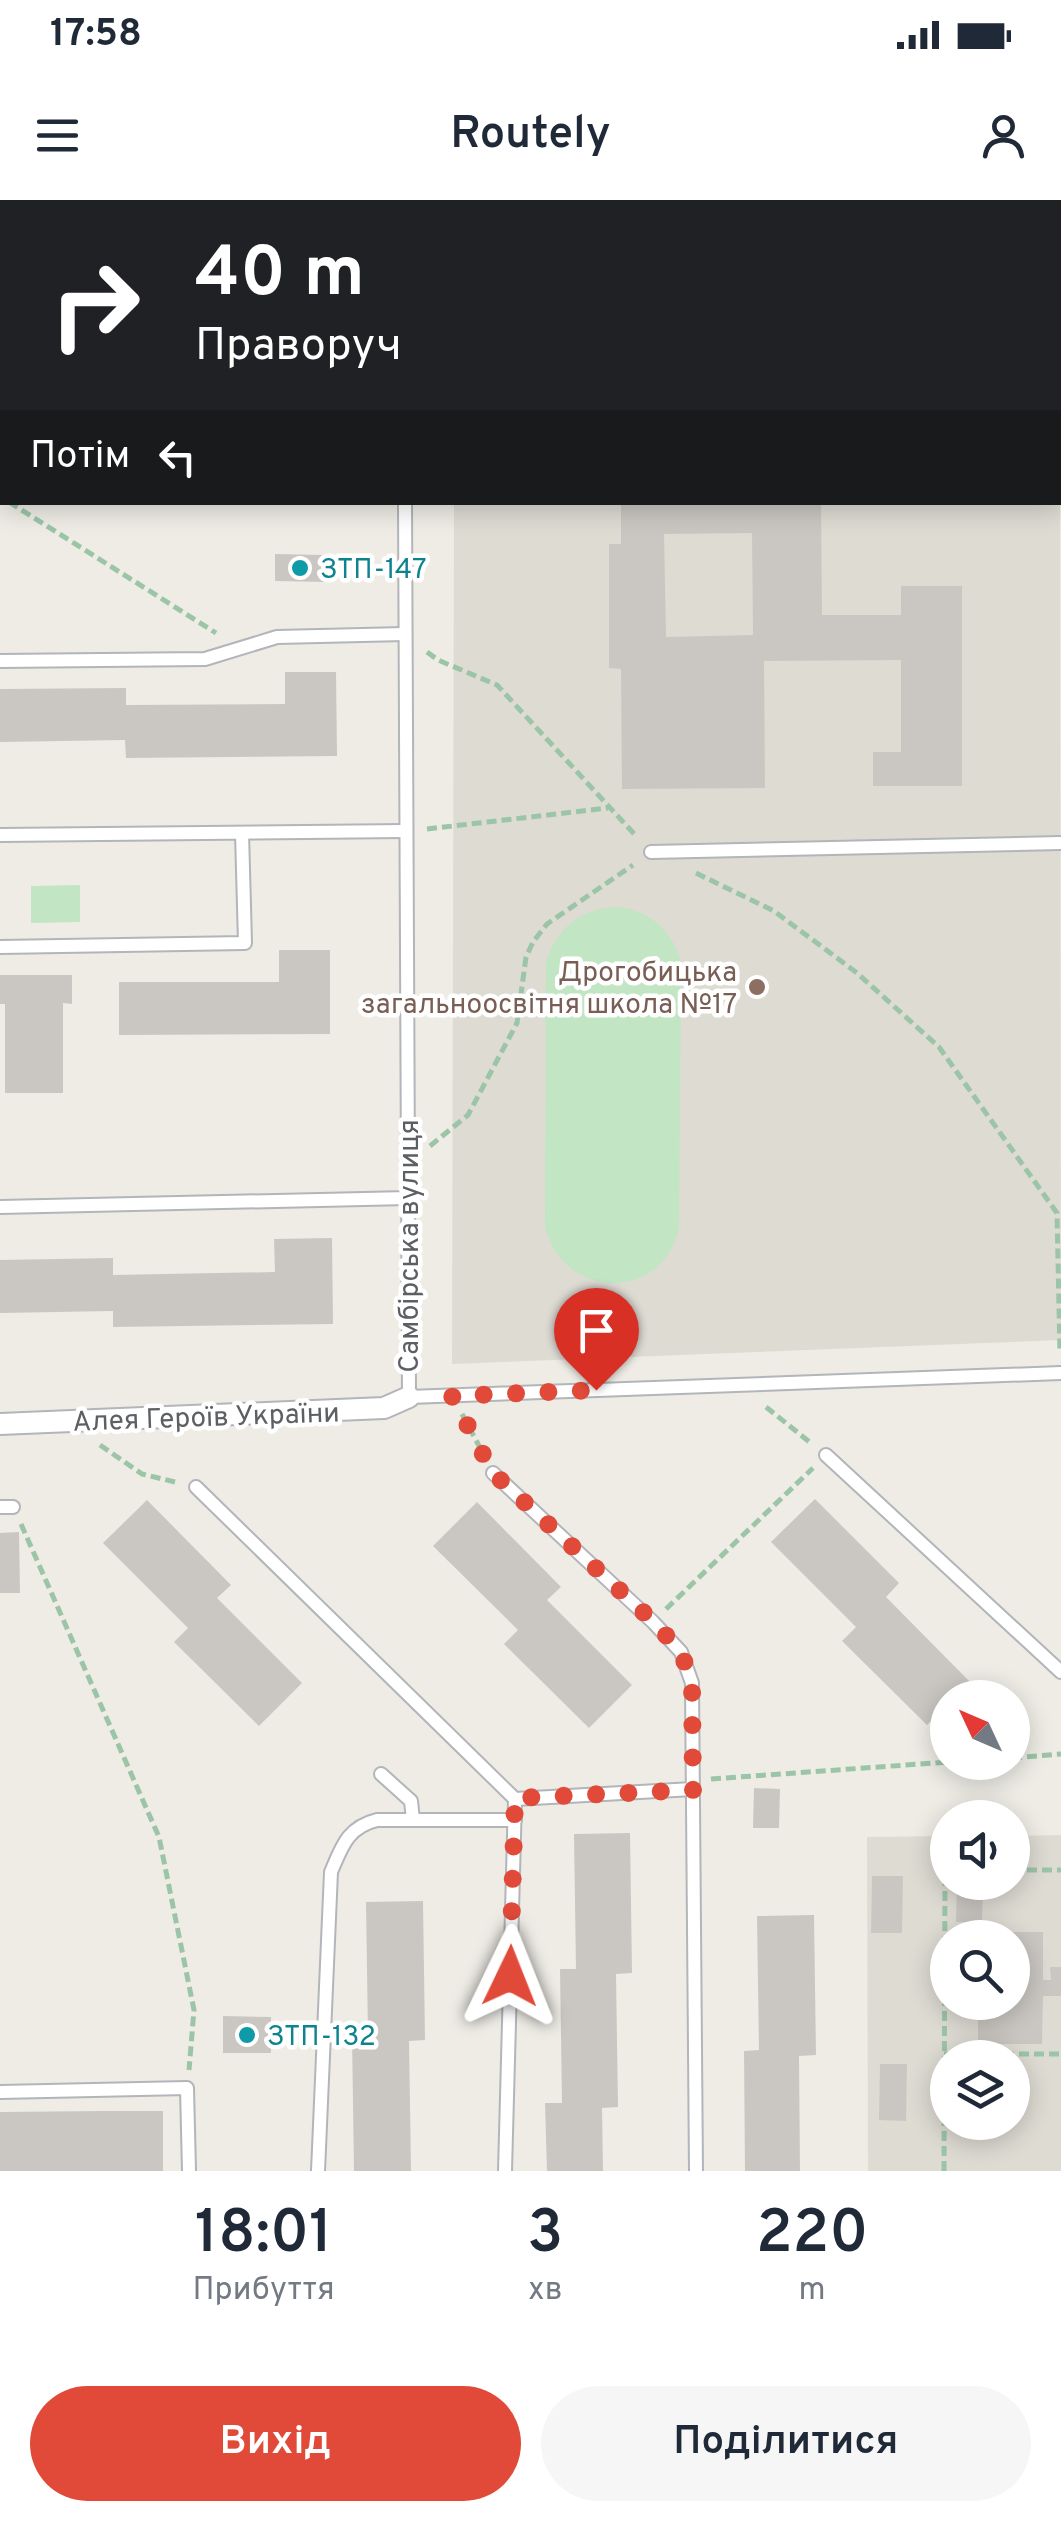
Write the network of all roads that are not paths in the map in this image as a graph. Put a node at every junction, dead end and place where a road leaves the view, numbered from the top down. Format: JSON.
{"nodes":[{"id":1,"x":405,"y":505,"type":"edge"},
{"id":2,"x":405,"y":634,"type":"junction"},
{"id":3,"x":0,"y":661,"type":"edge"},
{"id":4,"x":406,"y":831,"type":"junction"},
{"id":5,"x":242,"y":833,"type":"junction"},
{"id":6,"x":0,"y":835,"type":"edge"},
{"id":7,"x":1061,"y":843,"type":"edge"},
{"id":8,"x":652,"y":852,"type":"road end"},
{"id":9,"x":0,"y":947,"type":"edge"},
{"id":10,"x":408,"y":1198,"type":"junction"},
{"id":11,"x":0,"y":1207,"type":"edge"},
{"id":12,"x":1060,"y":1373,"type":"edge"},
{"id":13,"x":409,"y":1397,"type":"junction"},
{"id":14,"x":0,"y":1424,"type":"edge"},
{"id":15,"x":826,"y":1455,"type":"road end"},
{"id":16,"x":493,"y":1473,"type":"road end"},
{"id":17,"x":196,"y":1487,"type":"road end"},
{"id":18,"x":1061,"y":1672,"type":"edge"},
{"id":19,"x":382,"y":1774,"type":"dead end"},
{"id":20,"x":693,"y":1785,"type":"junction"},
{"id":21,"x":515,"y":1798,"type":"junction"},
{"id":22,"x":412,"y":1820,"type":"junction"},
{"id":23,"x":515,"y":1820,"type":"junction"},
{"id":24,"x":0,"y":2092,"type":"edge"},
{"id":25,"x":189,"y":2171,"type":"edge"},
{"id":26,"x":318,"y":2171,"type":"edge"},
{"id":27,"x":505,"y":2171,"type":"edge"},
{"id":28,"x":696,"y":2171,"type":"edge"}],
"edges":[{"from":1,"to":2,"type":"lane","name":"Самбірська вулиця"},
{"from":2,"to":3,"type":"lane"},
{"from":2,"to":4,"type":"lane","name":"Самбірська вулиця"},
{"from":4,"to":5,"type":"lane"},
{"from":4,"to":10,"type":"lane","name":"Самбірська вулиця"},
{"from":5,"to":6,"type":"lane"},
{"from":5,"to":9,"type":"lane"},
{"from":7,"to":8,"type":"lane"},
{"from":10,"to":11,"type":"lane"},
{"from":10,"to":13,"type":"lane","name":"Самбірська вулиця"},
{"from":12,"to":13,"type":"lane","name":"Самбірська вулиця"},
{"from":13,"to":14,"type":"street","name":"Алея Героїв України"},
{"from":15,"to":18,"type":"lane"},
{"from":16,"to":20,"type":"lane"},
{"from":17,"to":21,"type":"lane"},
{"from":19,"to":22,"type":"lane"},
{"from":20,"to":21,"type":"lane"},
{"from":20,"to":28,"type":"lane"},
{"from":21,"to":23,"type":"lane"},
{"from":22,"to":23,"type":"lane"},
{"from":22,"to":26,"type":"lane"},
{"from":23,"to":27,"type":"lane"},
{"from":24,"to":25,"type":"lane"}]}
